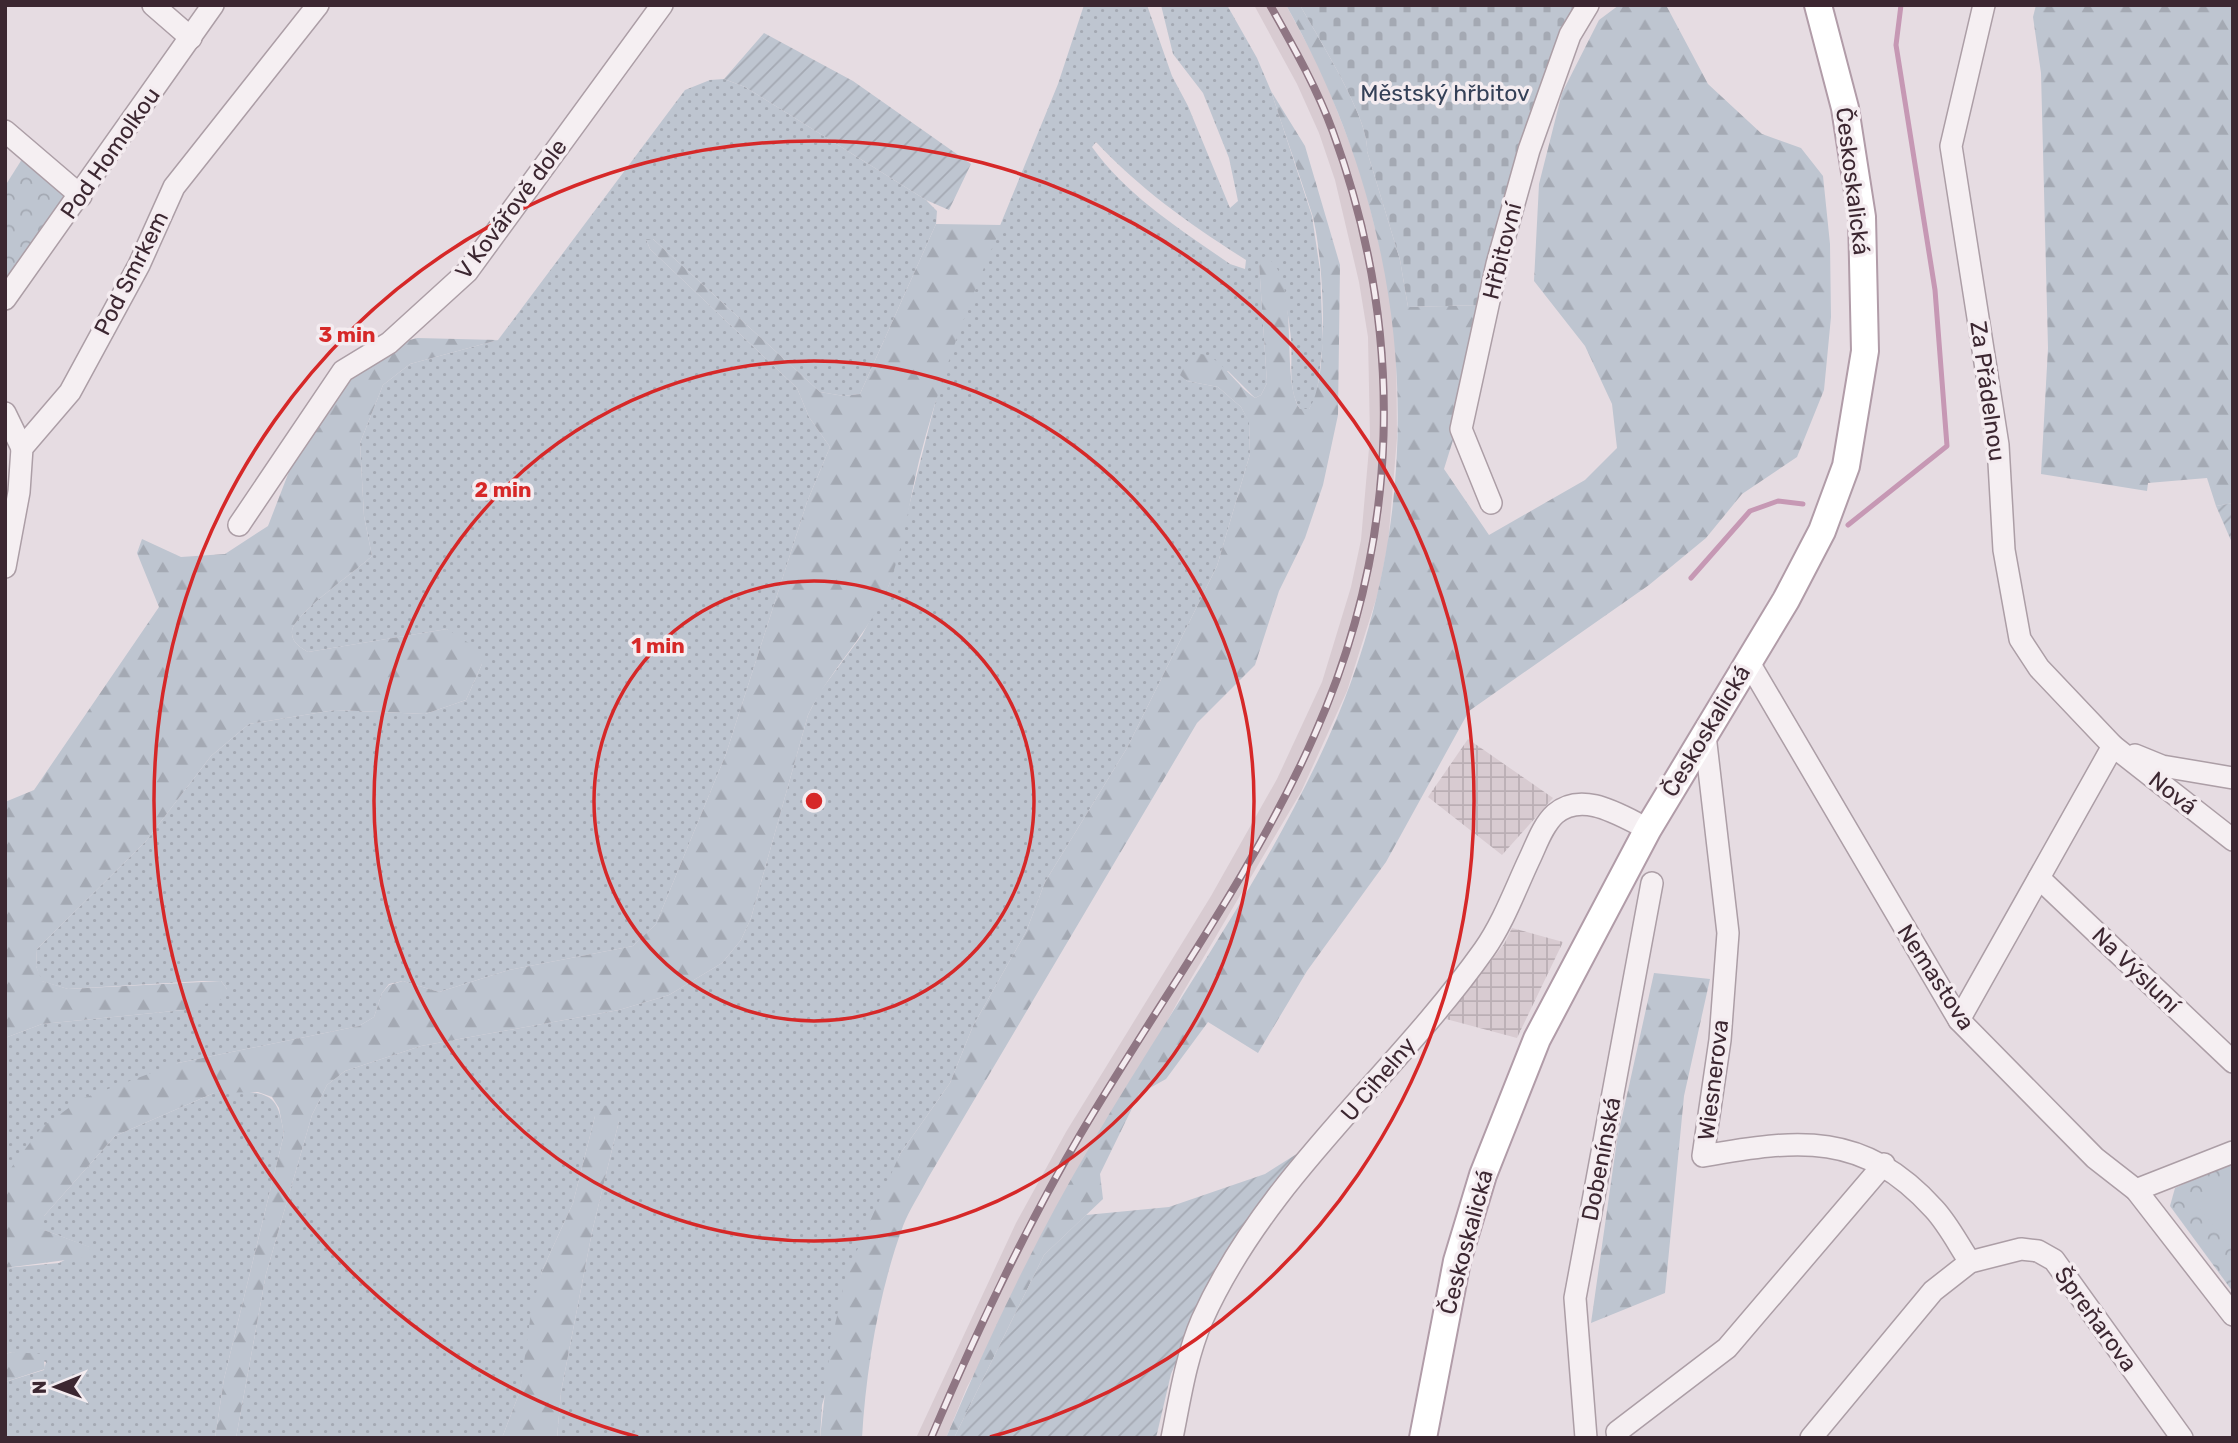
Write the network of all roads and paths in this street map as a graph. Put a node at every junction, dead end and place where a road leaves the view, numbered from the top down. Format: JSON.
{"nodes":[{"id":1,"x":153,"y":5,"type":"edge"},
{"id":2,"x":213,"y":5,"type":"edge"},
{"id":3,"x":318,"y":5,"type":"edge"},
{"id":4,"x":662,"y":5,"type":"edge"},
{"id":5,"x":1588,"y":5,"type":"edge"},
{"id":6,"x":1818,"y":5,"type":"edge"},
{"id":7,"x":1984,"y":5,"type":"edge"},
{"id":8,"x":191,"y":38,"type":"junction"},
{"id":9,"x":5,"y":131,"type":"edge"},
{"id":10,"x":81,"y":196,"type":"junction"},
{"id":11,"x":5,"y":299,"type":"edge"},
{"id":12,"x":5,"y":413,"type":"edge"},
{"id":13,"x":14,"y":445,"type":"edge"},
{"id":14,"x":1491,"y":503,"type":"dead end"},
{"id":15,"x":239,"y":525,"type":"dead end"},
{"id":16,"x":5,"y":567,"type":"edge"},
{"id":17,"x":1748,"y":661,"type":"junction"},
{"id":18,"x":1705,"y":735,"type":"junction"},
{"id":19,"x":2113,"y":746,"type":"junction"},
{"id":20,"x":2233,"y":778,"type":"edge"},
{"id":21,"x":1648,"y":829,"type":"junction"},
{"id":22,"x":2233,"y":840,"type":"edge"},
{"id":23,"x":2039,"y":878,"type":"junction"},
{"id":24,"x":1653,"y":883,"type":"dead end"},
{"id":25,"x":1959,"y":1020,"type":"junction"},
{"id":26,"x":2233,"y":1062,"type":"edge"},
{"id":27,"x":2233,"y":1152,"type":"edge"},
{"id":28,"x":1884,"y":1164,"type":"junction"},
{"id":29,"x":2136,"y":1191,"type":"junction"},
{"id":30,"x":1970,"y":1262,"type":"junction"},
{"id":31,"x":2233,"y":1315,"type":"edge"},
{"id":32,"x":1619,"y":1435,"type":"edge"},
{"id":33,"x":1585,"y":1436,"type":"edge"},
{"id":34,"x":1172,"y":1438,"type":"edge"},
{"id":35,"x":1423,"y":1438,"type":"edge"},
{"id":36,"x":1811,"y":1438,"type":"edge"},
{"id":37,"x":2182,"y":1438,"type":"edge"}],
"edges":[{"from":1,"to":8,"type":"street"},
{"from":2,"to":8,"type":"street","name":"Pod Homolkou"},
{"from":3,"to":13,"type":"street","name":"Pod Smrkem"},
{"from":4,"to":15,"type":"street","name":"V Kovářově dole"},
{"from":5,"to":14,"type":"street","name":"Hřbitovní"},
{"from":6,"to":17,"type":"main road","name":"Českoskalická"},
{"from":7,"to":19,"type":"street","name":"Za Přádelnou"},
{"from":8,"to":10,"type":"street","name":"Pod Homolkou"},
{"from":9,"to":10,"type":"street"},
{"from":10,"to":11,"type":"street","name":"Pod Homolkou"},
{"from":12,"to":13,"type":"street"},
{"from":13,"to":16,"type":"street"},
{"from":17,"to":18,"type":"main road","name":"Českoskalická"},
{"from":17,"to":25,"type":"street","name":"Nemastova"},
{"from":18,"to":21,"type":"main road","name":"Českoskalická"},
{"from":18,"to":28,"type":"street","name":"Wiesnerova"},
{"from":19,"to":20,"type":"street"},
{"from":19,"to":22,"type":"street","name":"Nová"},
{"from":19,"to":23,"type":"street"},
{"from":21,"to":34,"type":"street","name":"U Cihelny"},
{"from":21,"to":35,"type":"main road","name":"Českoskalická"},
{"from":23,"to":25,"type":"street"},
{"from":23,"to":26,"type":"street","name":"Na Výsluní"},
{"from":24,"to":33,"type":"street","name":"Dobenínská"},
{"from":25,"to":29,"type":"street","name":"Nemastova"},
{"from":27,"to":29,"type":"street"},
{"from":28,"to":30,"type":"street"},
{"from":28,"to":32,"type":"street"},
{"from":29,"to":31,"type":"street","name":"Nemastova"},
{"from":30,"to":36,"type":"street","name":"Špreňarova"},
{"from":30,"to":37,"type":"street","name":"Špreňarova"},
{"from":32,"to":33,"type":"street"}]}
